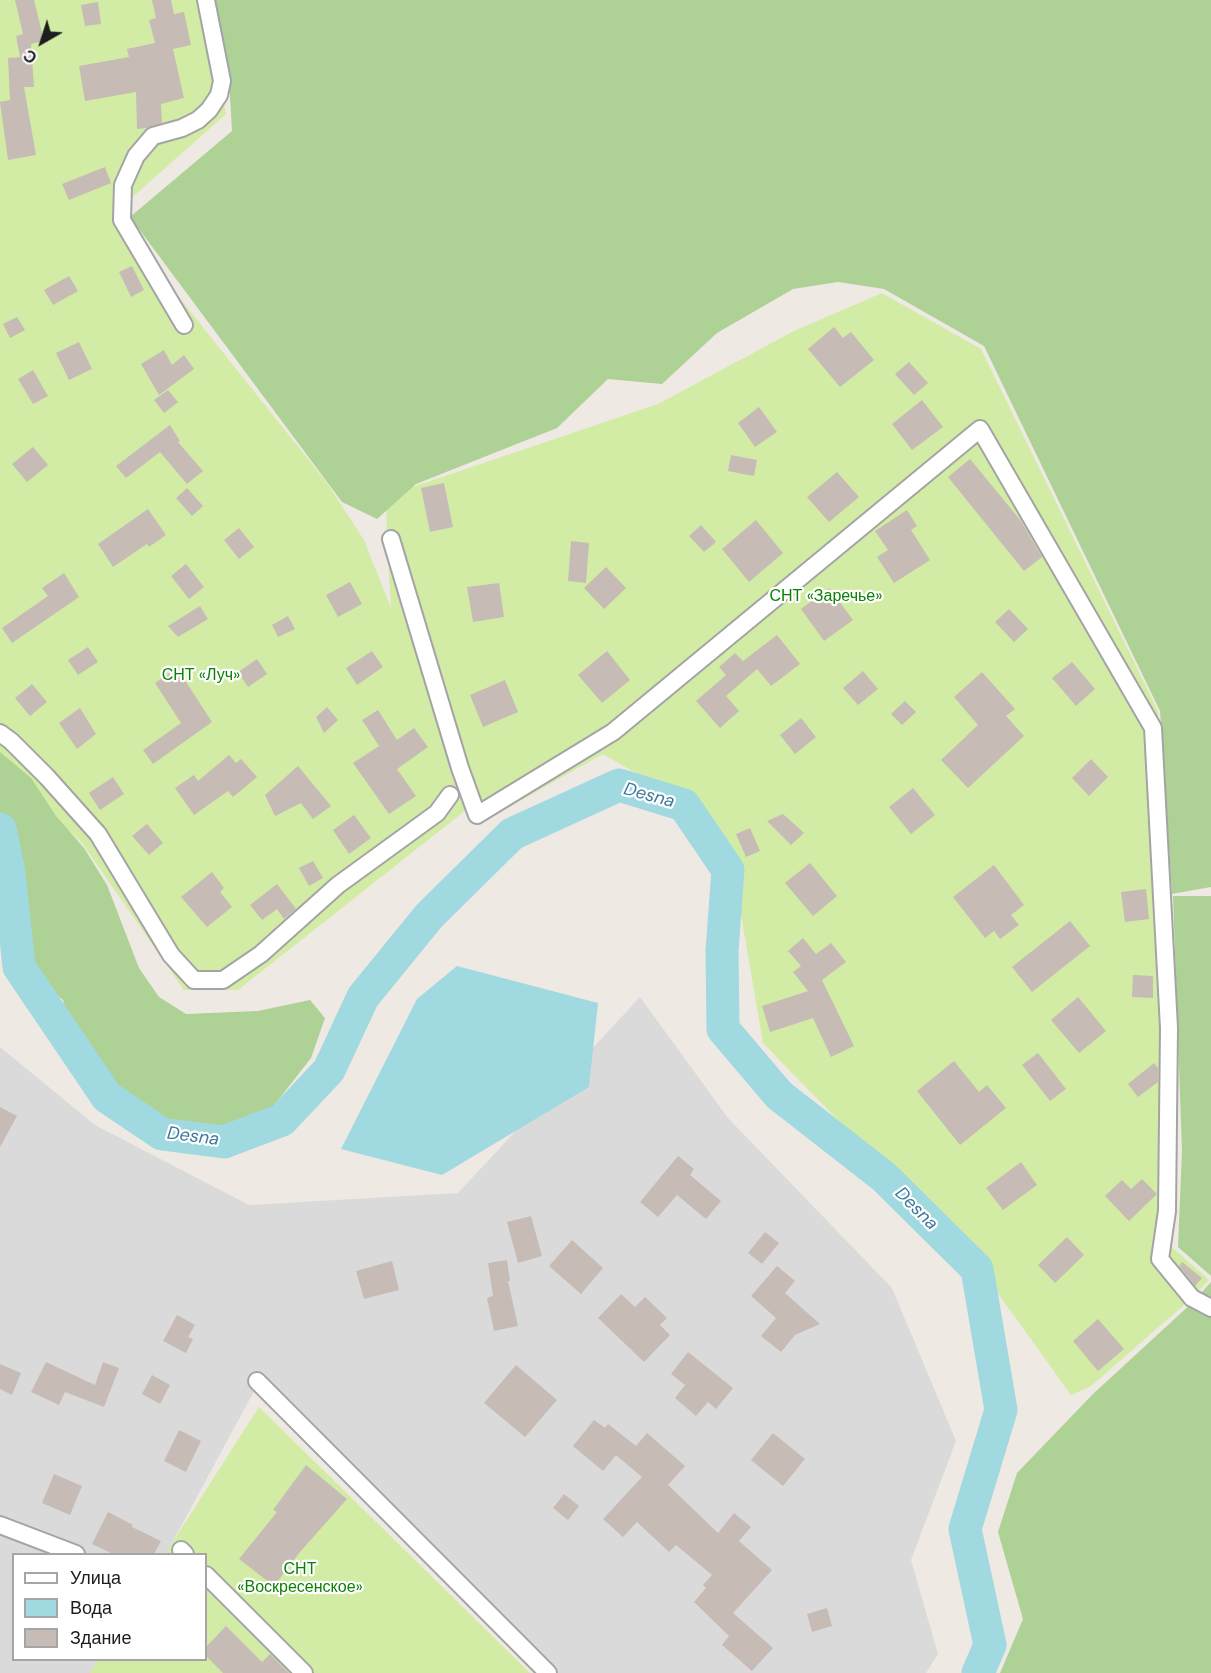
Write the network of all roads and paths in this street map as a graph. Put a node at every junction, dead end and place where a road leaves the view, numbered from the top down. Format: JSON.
{"nodes":[{"id":1,"x":206,"y":0,"type":"edge"},
{"id":2,"x":184,"y":325,"type":"dead end"},
{"id":3,"x":392,"y":539,"type":"dead end"},
{"id":4,"x":0,"y":733,"type":"edge"},
{"id":5,"x":450,"y":795,"type":"dead end"},
{"id":6,"x":1211,"y":1308,"type":"edge"},
{"id":7,"x":257,"y":1382,"type":"dead end"},
{"id":8,"x":0,"y":1525,"type":"edge"},
{"id":9,"x":73,"y":1553,"type":"edge"},
{"id":10,"x":207,"y":1576,"type":"edge"},
{"id":11,"x":304,"y":1673,"type":"edge"},
{"id":12,"x":548,"y":1673,"type":"edge"}],
"edges":[{"from":1,"to":2,"type":"street"},
{"from":3,"to":6,"type":"street"},
{"from":4,"to":5,"type":"street"},
{"from":7,"to":12,"type":"street"},
{"from":8,"to":9,"type":"street"},
{"from":10,"to":11,"type":"street"}]}
